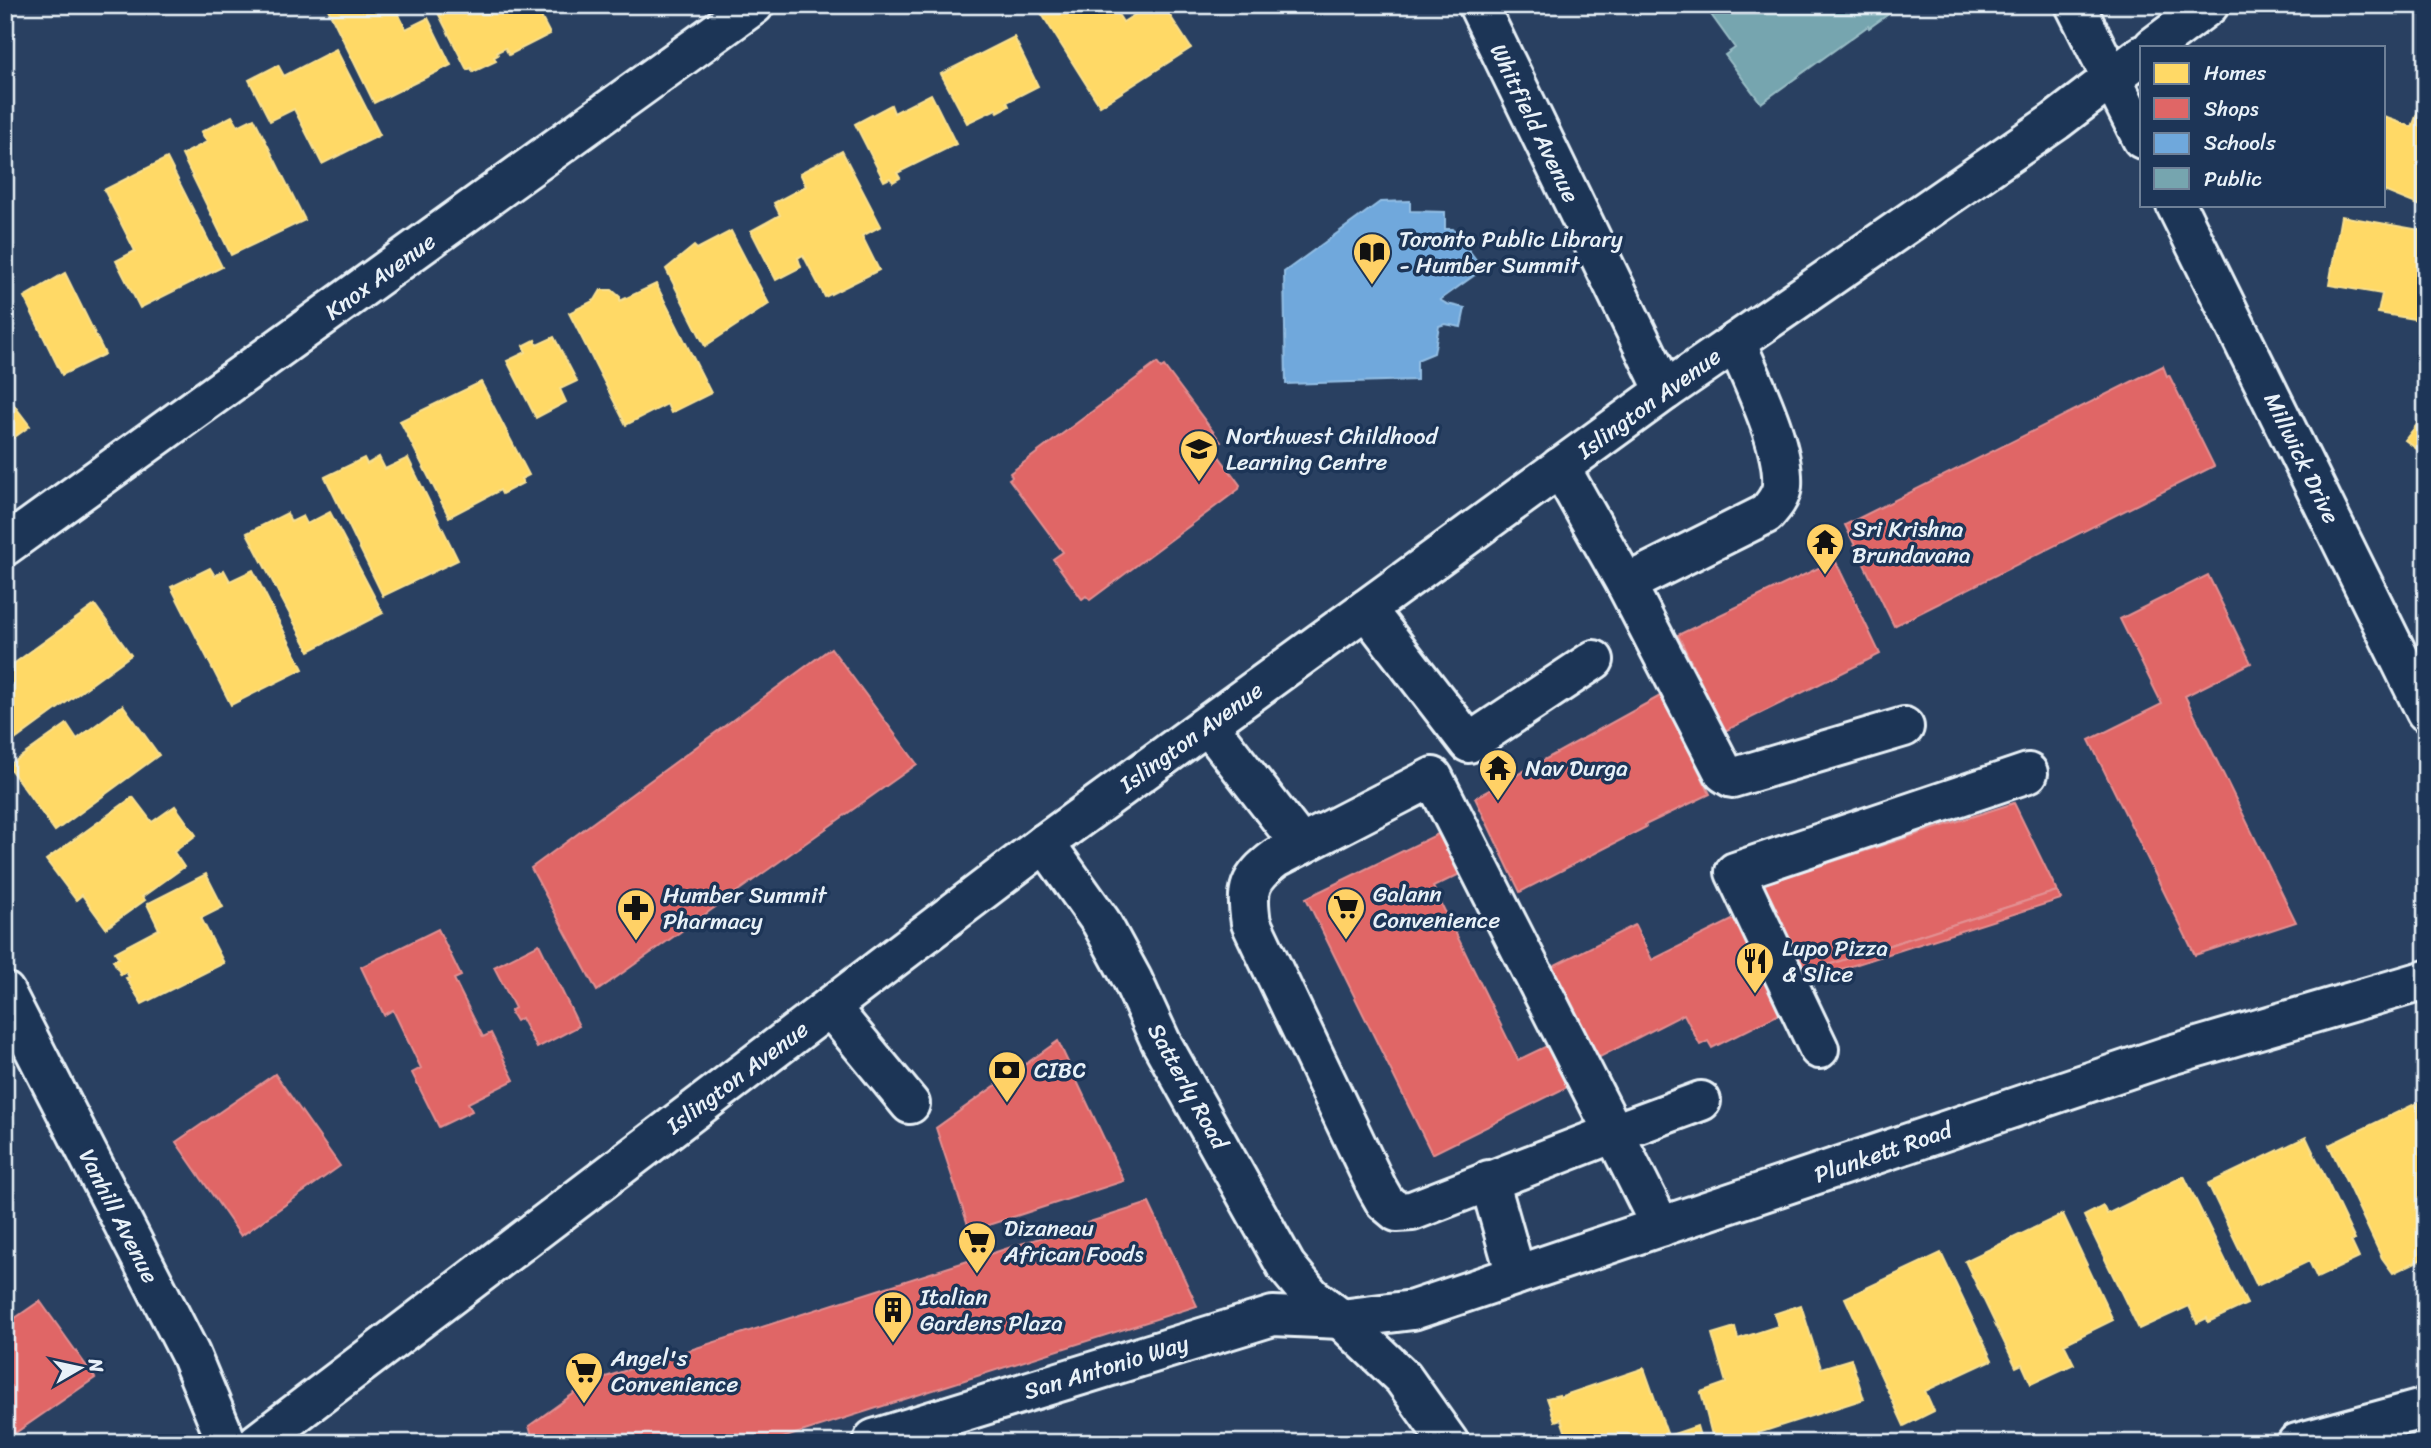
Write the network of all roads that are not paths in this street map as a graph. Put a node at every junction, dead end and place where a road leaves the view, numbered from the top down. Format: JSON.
{"nodes":[{"id":1,"x":754,"y":5,"type":"edge"},
{"id":2,"x":1478,"y":5,"type":"edge"},
{"id":3,"x":2075,"y":5,"type":"edge"},
{"id":4,"x":2208,"y":5,"type":"edge"},
{"id":5,"x":2154,"y":46,"type":"edge"},
{"id":6,"x":2127,"y":66,"type":"edge"},
{"id":7,"x":2140,"y":129,"type":"edge"},
{"id":8,"x":2176,"y":206,"type":"edge"},
{"id":9,"x":1736,"y":342,"type":"junction"},
{"id":10,"x":1665,"y":391,"type":"junction"},
{"id":11,"x":1560,"y":467,"type":"junction"},
{"id":12,"x":5,"y":546,"type":"edge"},
{"id":13,"x":1626,"y":584,"type":"junction"},
{"id":14,"x":1366,"y":610,"type":"junction"},
{"id":15,"x":1594,"y":660,"type":"dead end"},
{"id":16,"x":2426,"y":712,"type":"edge"},
{"id":17,"x":1208,"y":725,"type":"junction"},
{"id":18,"x":1905,"y":727,"type":"dead end"},
{"id":19,"x":2028,"y":773,"type":"dead end"},
{"id":20,"x":1045,"y":843,"type":"junction"},
{"id":21,"x":1301,"y":845,"type":"junction"},
{"id":22,"x":2426,"y":980,"type":"edge"},
{"id":23,"x":5,"y":992,"type":"edge"},
{"id":24,"x":830,"y":1007,"type":"junction"},
{"id":25,"x":1819,"y":1049,"type":"dead end"},
{"id":26,"x":1701,"y":1101,"type":"dead end"},
{"id":27,"x":910,"y":1104,"type":"dead end"},
{"id":28,"x":1614,"y":1133,"type":"junction"},
{"id":29,"x":1489,"y":1180,"type":"junction"},
{"id":30,"x":1661,"y":1227,"type":"junction"},
{"id":31,"x":1516,"y":1275,"type":"junction"},
{"id":32,"x":1341,"y":1320,"type":"junction"},
{"id":33,"x":2426,"y":1408,"type":"edge"},
{"id":34,"x":874,"y":1439,"type":"dead end"},
{"id":35,"x":227,"y":1443,"type":"edge"},
{"id":36,"x":257,"y":1443,"type":"edge"},
{"id":37,"x":1449,"y":1443,"type":"edge"},
{"id":38,"x":2297,"y":1443,"type":"edge"}],
"edges":[{"from":1,"to":12,"type":"street","name":"Knox Avenue"},
{"from":2,"to":10,"type":"street","name":"Whitfield Avenue"},
{"from":3,"to":6,"type":"street"},
{"from":4,"to":5,"type":"street"},
{"from":6,"to":7,"type":"street"},
{"from":6,"to":9,"type":"street","name":"Islington Avenue"},
{"from":8,"to":16,"type":"street","name":"Millwick Drive"},
{"from":9,"to":10,"type":"street","name":"Islington Avenue"},
{"from":9,"to":13,"type":"street"},
{"from":10,"to":11,"type":"street","name":"Islington Avenue"},
{"from":11,"to":13,"type":"street"},
{"from":11,"to":14,"type":"street","name":"Islington Avenue"},
{"from":13,"to":18,"type":"street"},
{"from":14,"to":15,"type":"street"},
{"from":14,"to":17,"type":"street","name":"Islington Avenue"},
{"from":17,"to":20,"type":"street","name":"Islington Avenue"},
{"from":17,"to":21,"type":"street"},
{"from":19,"to":25,"type":"street"},
{"from":20,"to":24,"type":"street","name":"Islington Avenue"},
{"from":20,"to":32,"type":"street","name":"Satterly Road"},
{"from":21,"to":28,"type":"street"},
{"from":21,"to":29,"type":"street"},
{"from":22,"to":30,"type":"street","name":"Plunkett Road"},
{"from":23,"to":35,"type":"street","name":"Vanhill Avenue"},
{"from":24,"to":27,"type":"street"},
{"from":24,"to":36,"type":"street","name":"Islington Avenue"},
{"from":26,"to":28,"type":"street"},
{"from":28,"to":29,"type":"street"},
{"from":28,"to":30,"type":"street"},
{"from":29,"to":31,"type":"street"},
{"from":30,"to":31,"type":"street","name":"Plunkett Road"},
{"from":31,"to":32,"type":"street","name":"Plunkett Road"},
{"from":32,"to":34,"type":"street","name":"San Antonio Way"},
{"from":32,"to":37,"type":"street","name":"Satterly Road"},
{"from":33,"to":38,"type":"street"}]}
